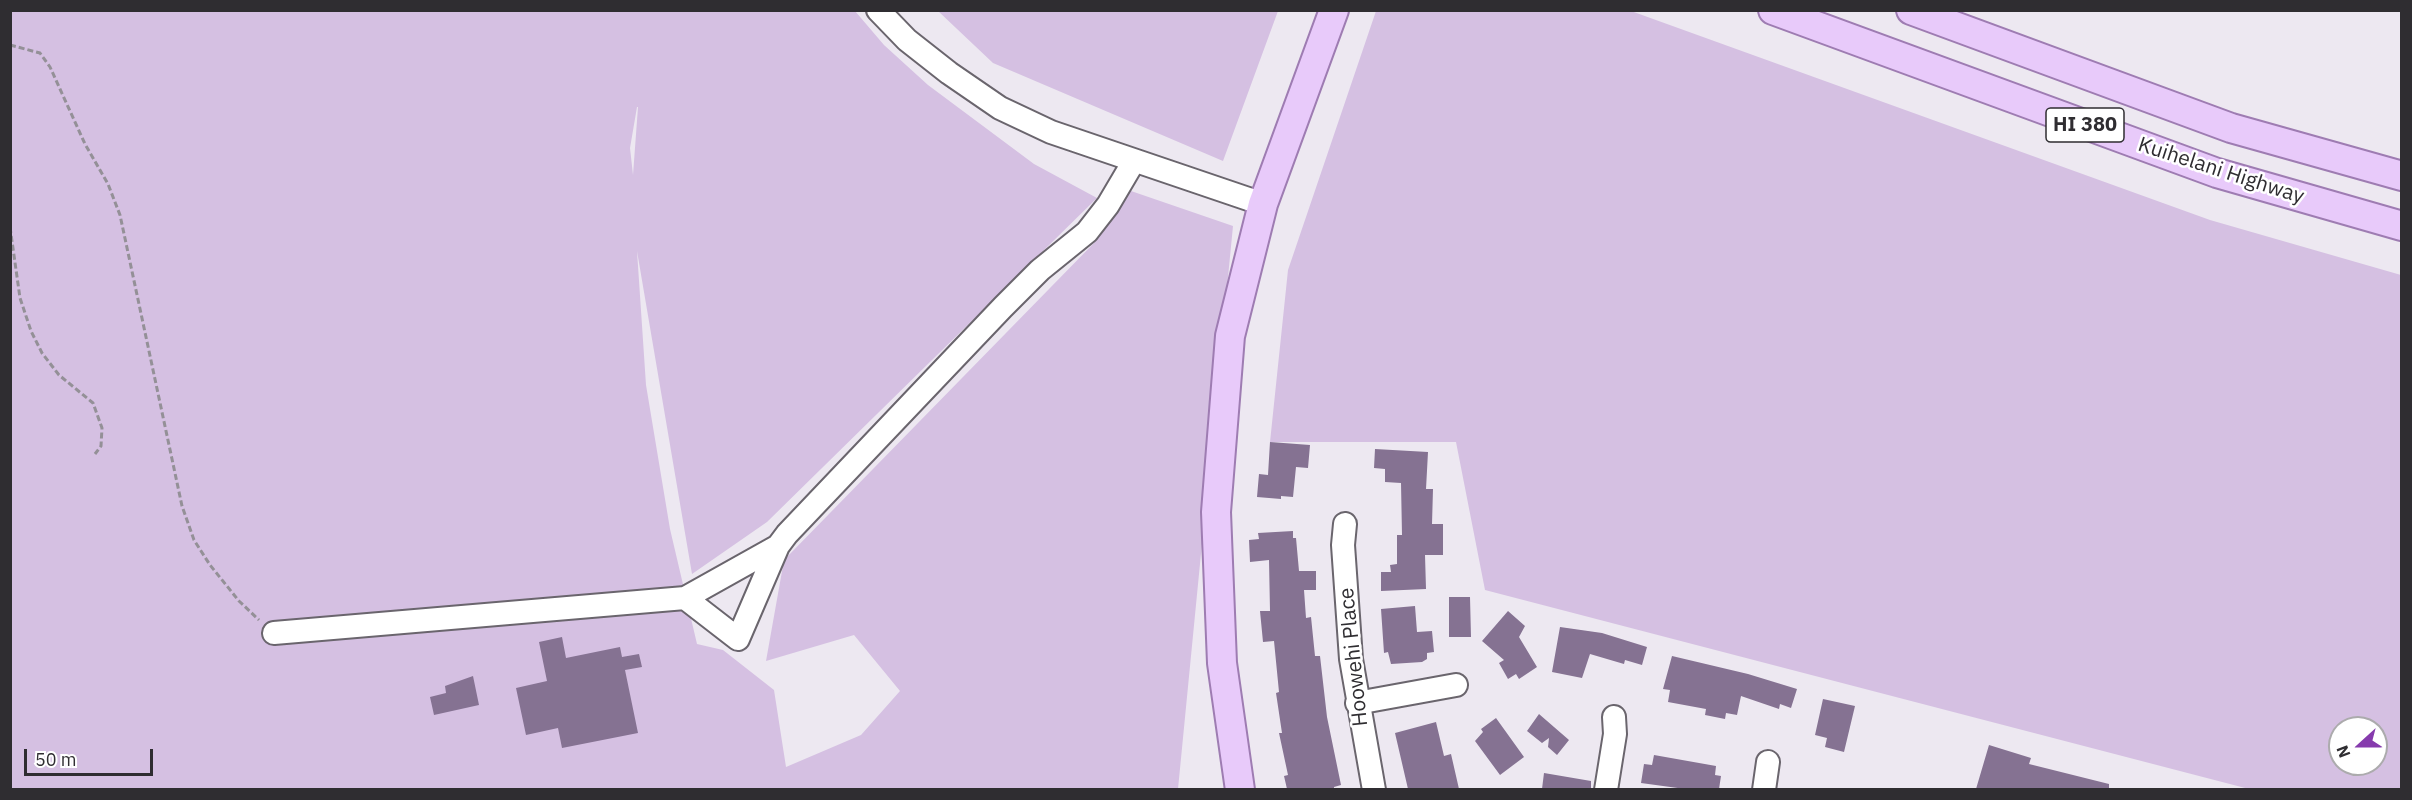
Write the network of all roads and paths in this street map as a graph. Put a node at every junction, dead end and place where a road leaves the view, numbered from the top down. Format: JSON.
{"nodes":[{"id":1,"x":878,"y":10,"type":"edge"},
{"id":2,"x":1334,"y":10,"type":"edge"},
{"id":3,"x":1773,"y":10,"type":"edge"},
{"id":4,"x":1911,"y":10,"type":"edge"},
{"id":5,"x":10,"y":45,"type":"edge"},
{"id":6,"x":1134,"y":161,"type":"junction"},
{"id":7,"x":2402,"y":176,"type":"edge"},
{"id":8,"x":1263,"y":204,"type":"junction"},
{"id":9,"x":10,"y":226,"type":"edge"},
{"id":10,"x":2402,"y":226,"type":"edge"},
{"id":11,"x":94,"y":454,"type":"dead end"},
{"id":12,"x":1345,"y":524,"type":"dead end"},
{"id":13,"x":778,"y":546,"type":"junction"},
{"id":14,"x":685,"y":598,"type":"junction"},
{"id":15,"x":274,"y":633,"type":"joint"},
{"id":16,"x":1456,"y":685,"type":"dead end"},
{"id":17,"x":1357,"y":703,"type":"junction"},
{"id":18,"x":1614,"y":717,"type":"dead end"},
{"id":19,"x":1768,"y":762,"type":"dead end"},
{"id":20,"x":1240,"y":789,"type":"edge"},
{"id":21,"x":1374,"y":789,"type":"edge"},
{"id":22,"x":1606,"y":789,"type":"edge"},
{"id":23,"x":1764,"y":789,"type":"edge"}],
"edges":[{"from":1,"to":6,"type":"street"},
{"from":2,"to":8,"type":"main road"},
{"from":3,"to":10,"type":"main road","name":"Kuihelani Highway","number":"HI 380"},
{"from":4,"to":7,"type":"main road","name":"Kuihelani Highway","number":"HI 380"},
{"from":5,"to":15,"type":"path"},
{"from":6,"to":8,"type":"street"},
{"from":6,"to":13,"type":"street"},
{"from":8,"to":20,"type":"main road"},
{"from":9,"to":11,"type":"path"},
{"from":12,"to":17,"type":"street","name":"Hoowehi Place"},
{"from":13,"to":14,"type":"street"},
{"from":13,"to":14,"type":"street"},
{"from":14,"to":15,"type":"street"},
{"from":16,"to":17,"type":"street"},
{"from":17,"to":21,"type":"street","name":"Hoowehi Place"},
{"from":18,"to":22,"type":"street"},
{"from":19,"to":23,"type":"street"}]}
